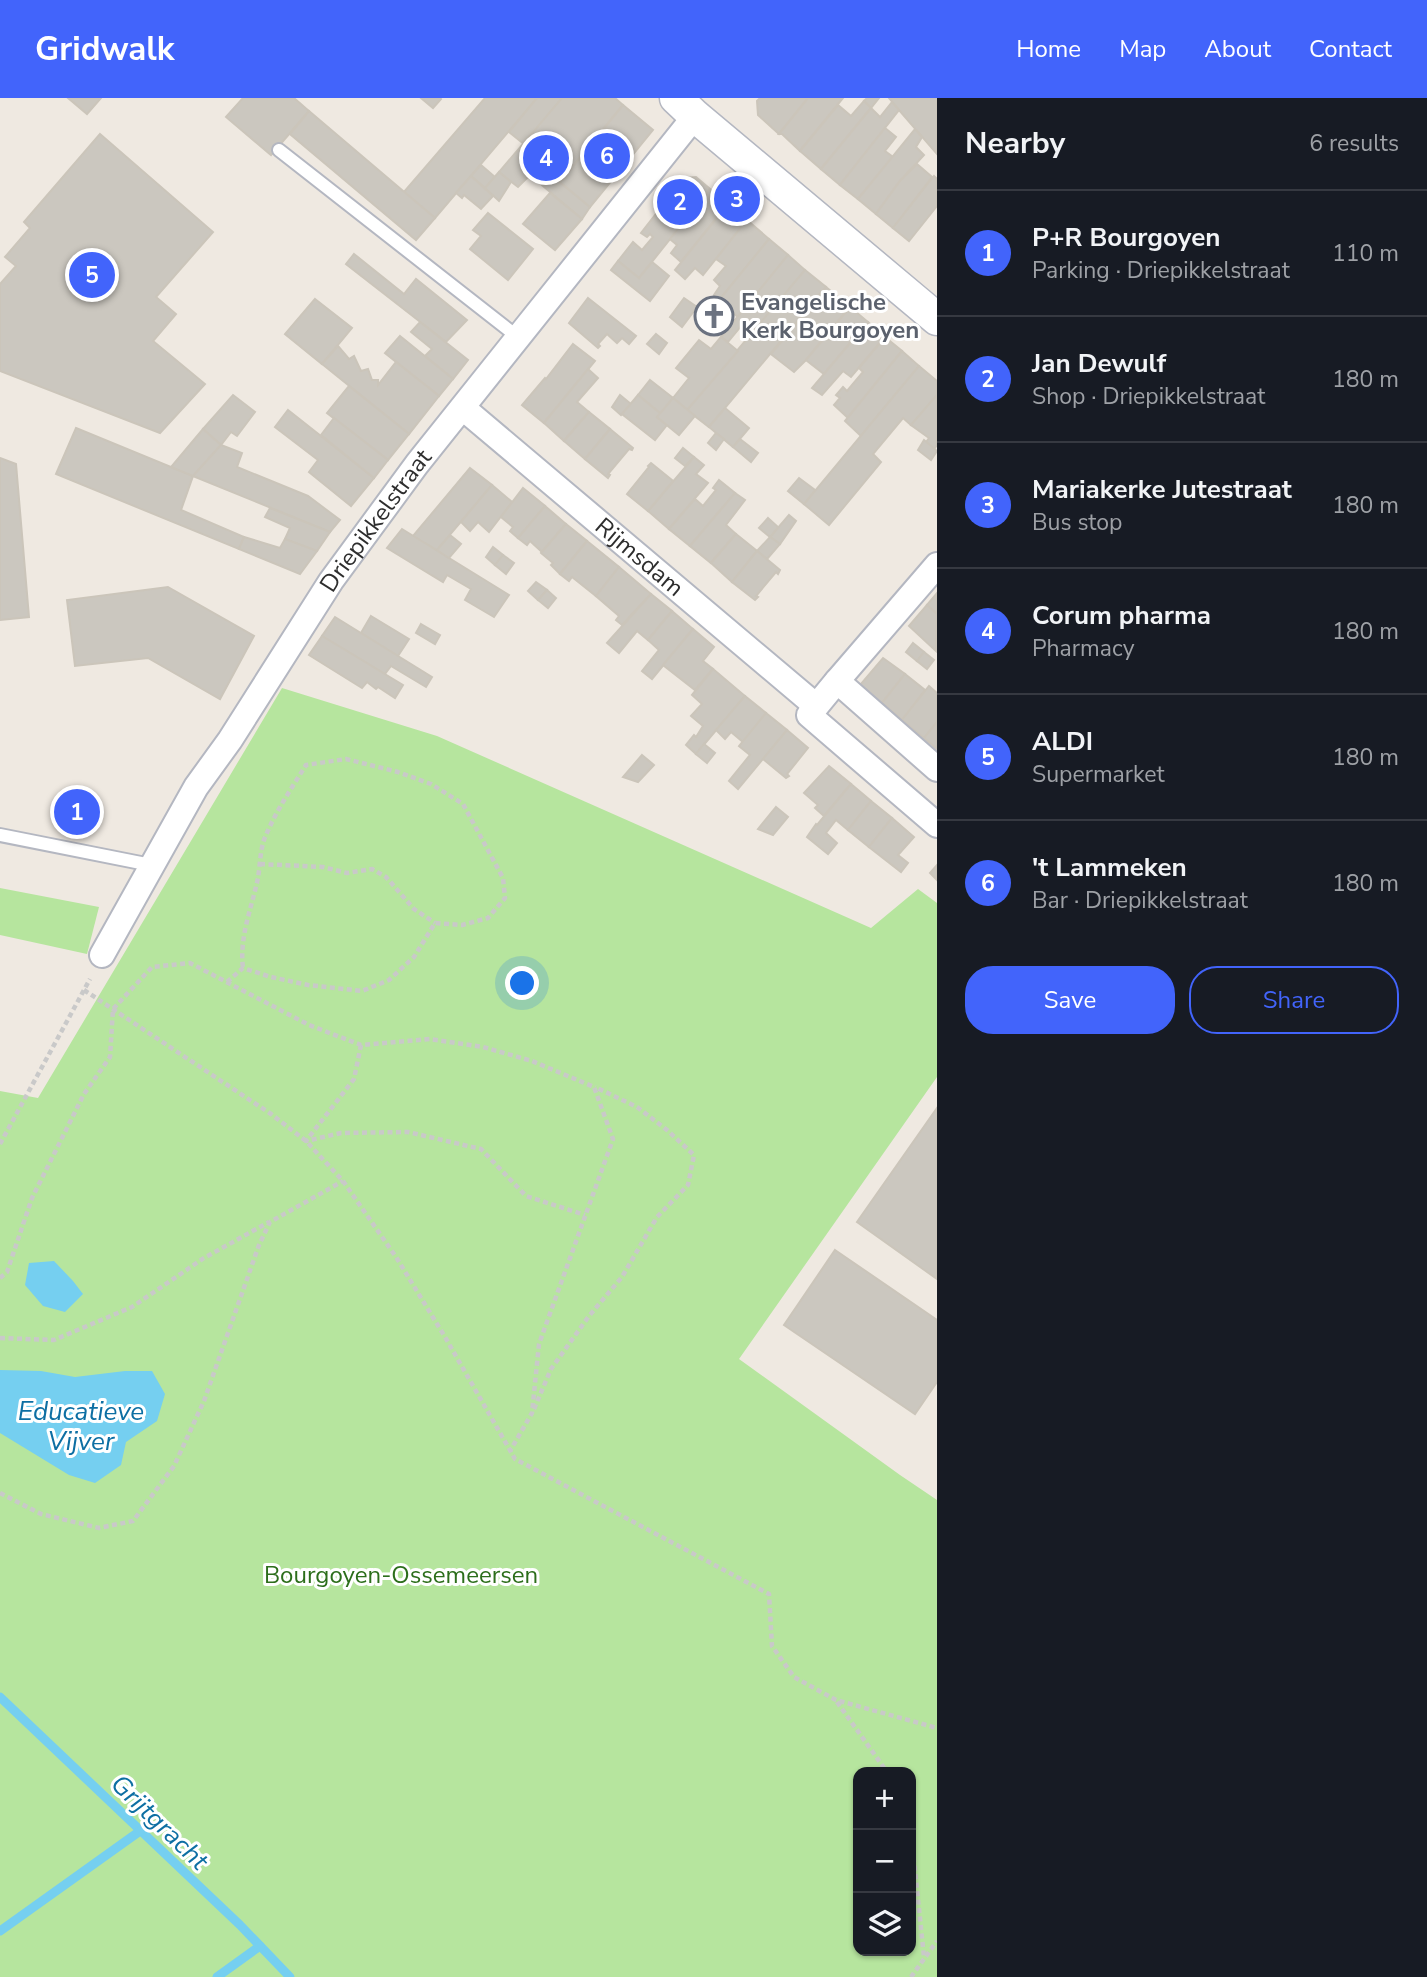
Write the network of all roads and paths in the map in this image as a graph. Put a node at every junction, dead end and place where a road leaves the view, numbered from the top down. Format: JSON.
{"nodes":[{"id":1,"x":692,"y":106,"type":"edge"},
{"id":2,"x":279,"y":150,"type":"dead end"},
{"id":3,"x":937,"y":319,"type":"edge"},
{"id":4,"x":519,"y":338,"type":"junction"},
{"id":5,"x":463,"y":408,"type":"junction"},
{"id":6,"x":937,"y":565,"type":"edge"},
{"id":7,"x":836,"y":681,"type":"junction"},
{"id":8,"x":815,"y":705,"type":"junction"},
{"id":9,"x":937,"y":769,"type":"edge"},
{"id":10,"x":937,"y":825,"type":"edge"},
{"id":11,"x":0,"y":835,"type":"edge"},
{"id":12,"x":260,"y":864,"type":"junction"},
{"id":13,"x":151,"y":865,"type":"junction"},
{"id":14,"x":435,"y":923,"type":"junction"},
{"id":15,"x":102,"y":955,"type":"dead end"},
{"id":16,"x":243,"y":968,"type":"junction"},
{"id":17,"x":227,"y":982,"type":"junction"},
{"id":18,"x":113,"y":1009,"type":"junction"},
{"id":19,"x":361,"y":1045,"type":"junction"},
{"id":20,"x":594,"y":1087,"type":"junction"},
{"id":21,"x":306,"y":1140,"type":"junction"},
{"id":22,"x":0,"y":1144,"type":"edge"},
{"id":23,"x":343,"y":1181,"type":"junction"},
{"id":24,"x":585,"y":1215,"type":"junction"},
{"id":25,"x":270,"y":1222,"type":"junction"},
{"id":26,"x":0,"y":1278,"type":"edge"},
{"id":27,"x":0,"y":1338,"type":"edge"},
{"id":28,"x":532,"y":1413,"type":"junction"},
{"id":29,"x":510,"y":1451,"type":"junction"},
{"id":30,"x":0,"y":1493,"type":"edge"},
{"id":31,"x":836,"y":1700,"type":"junction"},
{"id":32,"x":937,"y":1728,"type":"edge"},
{"id":33,"x":883,"y":1767,"type":"edge"},
{"id":34,"x":916,"y":1880,"type":"edge"},
{"id":35,"x":937,"y":1941,"type":"edge"},
{"id":36,"x":924,"y":1957,"type":"junction"},
{"id":37,"x":911,"y":1977,"type":"edge"}],
"edges":[{"from":1,"to":3,"type":"street"},
{"from":1,"to":4,"type":"street","name":"Driepikkelstraat"},
{"from":2,"to":4,"type":"lane"},
{"from":4,"to":5,"type":"street","name":"Driepikkelstraat"},
{"from":5,"to":8,"type":"street","name":"Rijmsdam"},
{"from":5,"to":13,"type":"street","name":"Driepikkelstraat"},
{"from":6,"to":7,"type":"street"},
{"from":7,"to":8,"type":"street"},
{"from":7,"to":9,"type":"street"},
{"from":8,"to":10,"type":"street","name":"Rijmsdam"},
{"from":11,"to":13,"type":"lane"},
{"from":12,"to":14,"type":"path"},
{"from":12,"to":14,"type":"path"},
{"from":12,"to":16,"type":"path"},
{"from":13,"to":15,"type":"street","name":"Driepikkelstraat"},
{"from":14,"to":16,"type":"path"},
{"from":16,"to":17,"type":"path"},
{"from":17,"to":18,"type":"path"},
{"from":17,"to":19,"type":"path"},
{"from":18,"to":21,"type":"path"},
{"from":18,"to":22,"type":"path"},
{"from":18,"to":26,"type":"path"},
{"from":19,"to":20,"type":"path"},
{"from":19,"to":21,"type":"path"},
{"from":20,"to":24,"type":"path"},
{"from":20,"to":28,"type":"path"},
{"from":21,"to":23,"type":"path"},
{"from":21,"to":24,"type":"path"},
{"from":23,"to":25,"type":"path"},
{"from":23,"to":29,"type":"path"},
{"from":24,"to":28,"type":"path"},
{"from":25,"to":27,"type":"path"},
{"from":25,"to":30,"type":"path"},
{"from":28,"to":29,"type":"path"},
{"from":29,"to":31,"type":"path"},
{"from":31,"to":32,"type":"path"},
{"from":31,"to":33,"type":"path"},
{"from":34,"to":36,"type":"path"},
{"from":35,"to":36,"type":"path"},
{"from":36,"to":37,"type":"path"}]}
